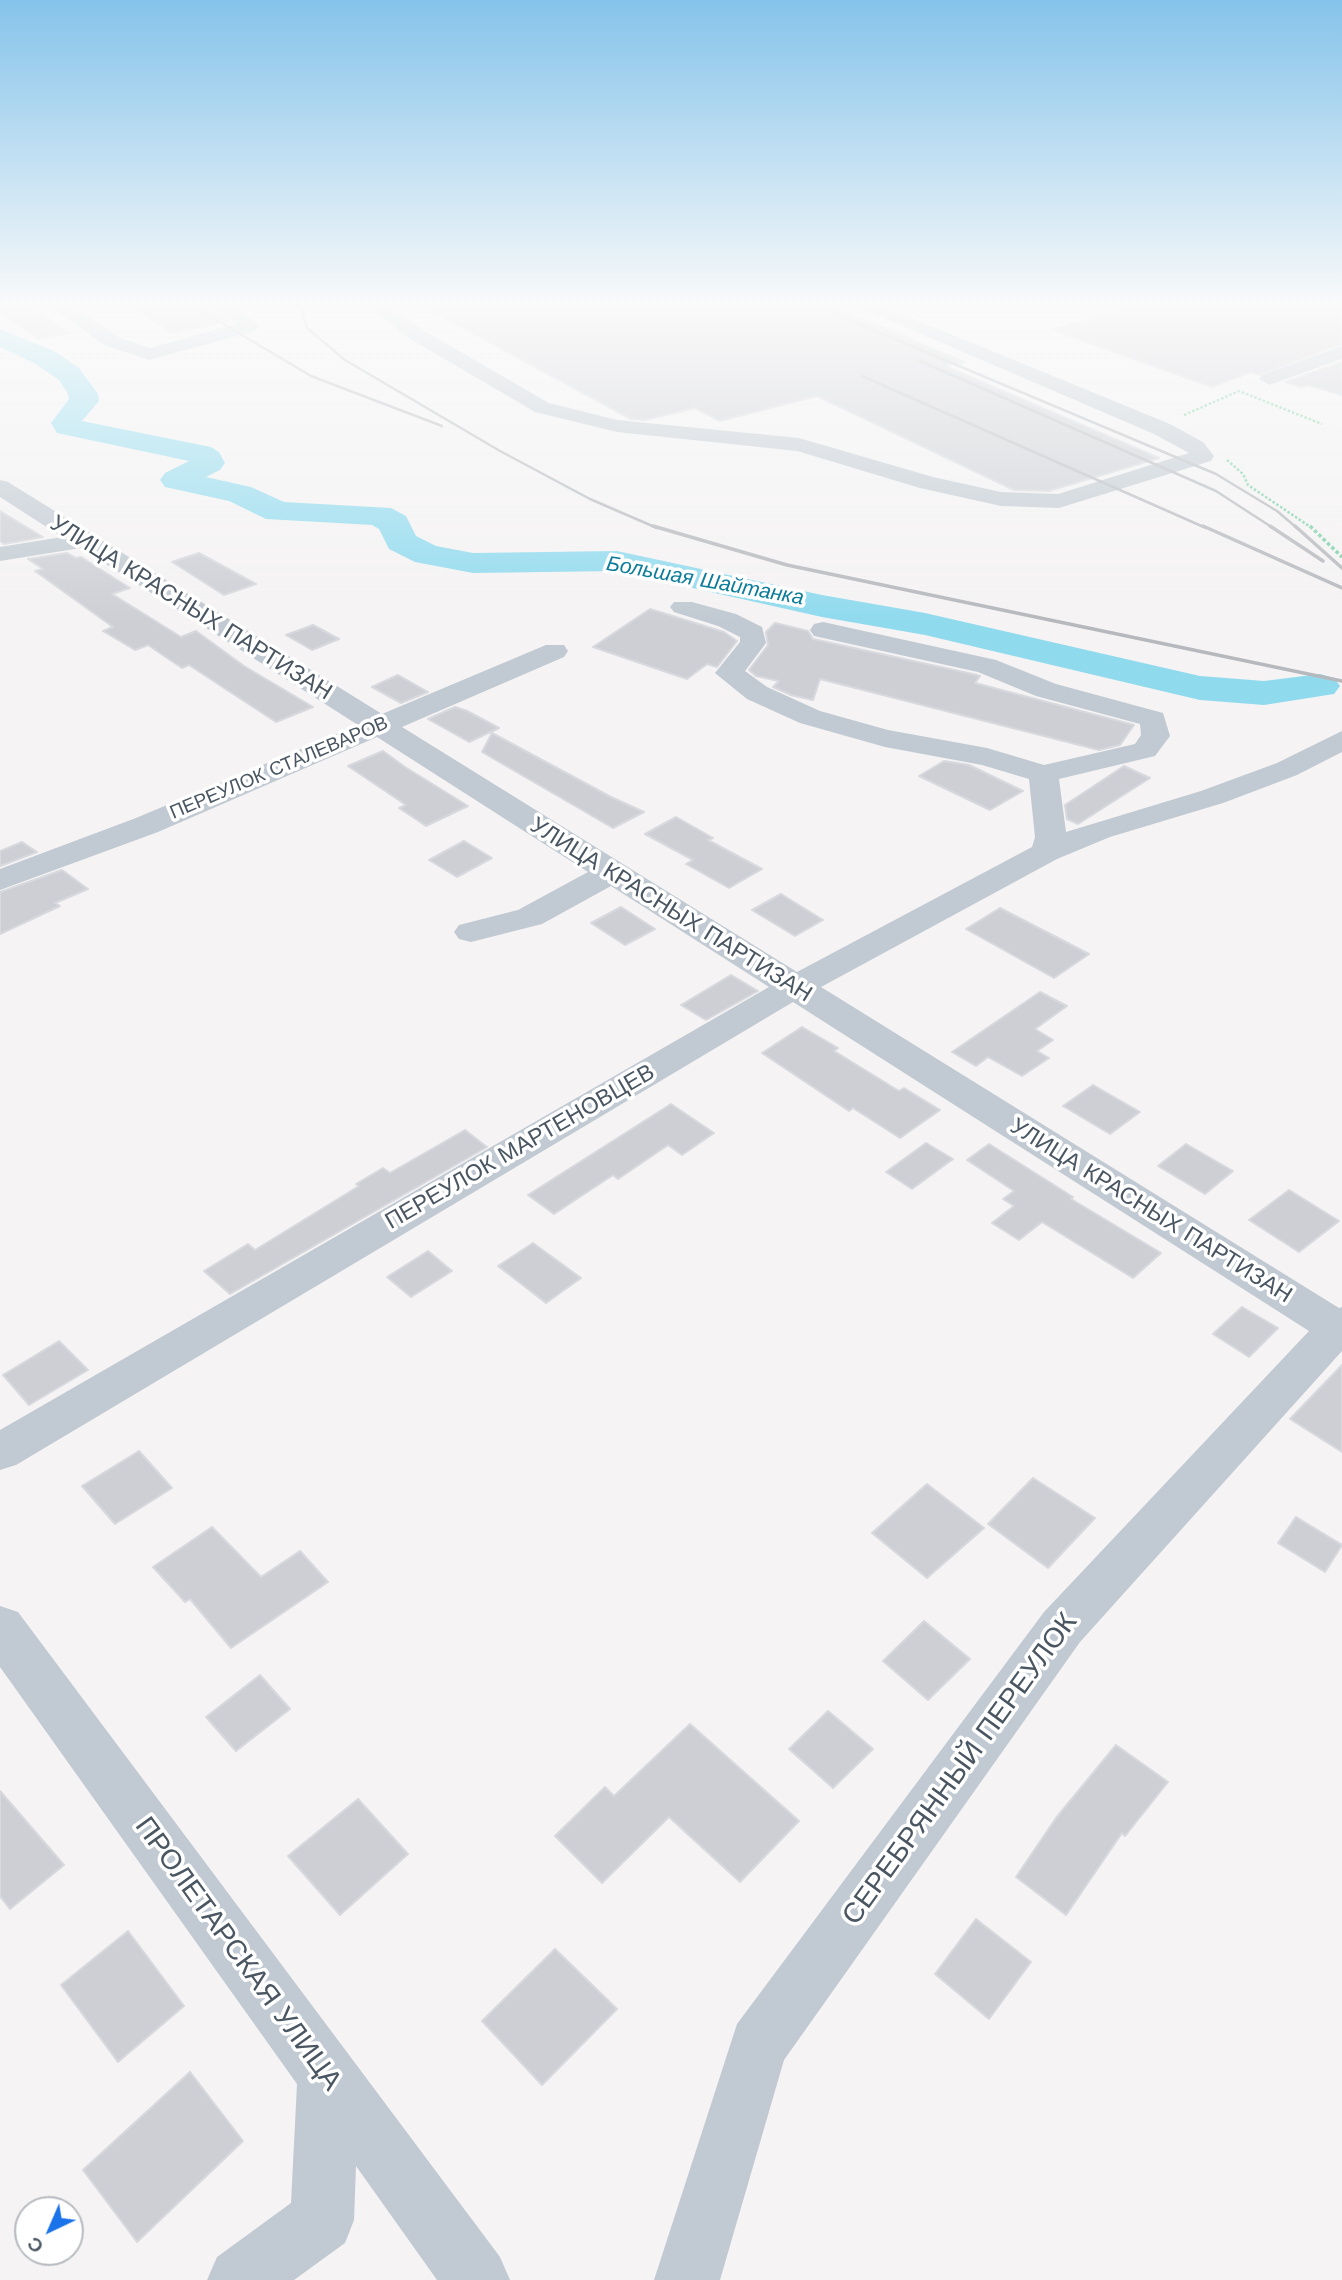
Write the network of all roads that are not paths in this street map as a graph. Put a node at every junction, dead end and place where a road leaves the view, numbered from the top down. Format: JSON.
{"nodes":[{"id":1,"x":547,"y":409,"type":"edge"},
{"id":2,"x":1115,"y":409,"type":"edge"},
{"id":3,"x":0,"y":487,"type":"edge"},
{"id":4,"x":43,"y":515,"type":"junction"},
{"id":5,"x":82,"y":541,"type":"junction"},
{"id":6,"x":3,"y":553,"type":"edge"},
{"id":7,"x":683,"y":607,"type":"dead end"},
{"id":8,"x":823,"y":630,"type":"dead end"},
{"id":9,"x":555,"y":651,"type":"dead end"},
{"id":10,"x":377,"y":725,"type":"junction"},
{"id":11,"x":1342,"y":740,"type":"edge"},
{"id":12,"x":1043,"y":774,"type":"junction"},
{"id":13,"x":1046,"y":852,"type":"junction"},
{"id":14,"x":612,"y":872,"type":"junction"},
{"id":15,"x":0,"y":880,"type":"edge"},
{"id":16,"x":471,"y":932,"type":"dead end"},
{"id":17,"x":794,"y":987,"type":"junction"},
{"id":18,"x":1340,"y":1327,"type":"edge"},
{"id":19,"x":0,"y":1452,"type":"edge"},
{"id":20,"x":0,"y":1627,"type":"edge"},
{"id":21,"x":328,"y":2076,"type":"junction"},
{"id":22,"x":240,"y":2280,"type":"edge"},
{"id":23,"x":477,"y":2280,"type":"edge"},
{"id":24,"x":687,"y":2280,"type":"edge"}],
"edges":[{"from":1,"to":2,"type":"street"},
{"from":3,"to":4,"type":"street","name":"УЛИЦА КРАСНЫХ ПАРТИЗАН"},
{"from":4,"to":5,"type":"street","name":"УЛИЦА КРАСНЫХ ПАРТИЗАН"},
{"from":4,"to":6,"type":"street"},
{"from":5,"to":6,"type":"street"},
{"from":5,"to":10,"type":"street","name":"УЛИЦА КРАСНЫХ ПАРТИЗАН"},
{"from":7,"to":12,"type":"street"},
{"from":8,"to":12,"type":"street"},
{"from":9,"to":10,"type":"street","name":"ПЕРЕУЛОК СТАЛЕВАРОВ"},
{"from":10,"to":14,"type":"street","name":"УЛИЦА КРАСНЫХ ПАРТИЗАН"},
{"from":10,"to":15,"type":"street","name":"ПЕРЕУЛОК СТАЛЕВАРОВ"},
{"from":11,"to":13,"type":"street","name":"ПЕРЕУЛОК МАРТЕНОВЦЕВ"},
{"from":12,"to":13,"type":"street"},
{"from":13,"to":17,"type":"street","name":"ПЕРЕУЛОК МАРТЕНОВЦЕВ"},
{"from":14,"to":16,"type":"street"},
{"from":14,"to":17,"type":"street","name":"УЛИЦА КРАСНЫХ ПАРТИЗАН"},
{"from":17,"to":18,"type":"street","name":"УЛИЦА КРАСНЫХ ПАРТИЗАН"},
{"from":17,"to":19,"type":"street","name":"ПЕРЕУЛОК МАРТЕНОВЦЕВ"},
{"from":18,"to":24,"type":"street","name":"СЕРЕБРЯННЫЙ ПЕРЕУЛОК"},
{"from":20,"to":21,"type":"street","name":"ПРОЛЕТАРСКАЯ УЛИЦА"},
{"from":21,"to":22,"type":"street"},
{"from":21,"to":23,"type":"street","name":"ПРОЛЕТАРСКАЯ УЛИЦА"}]}
